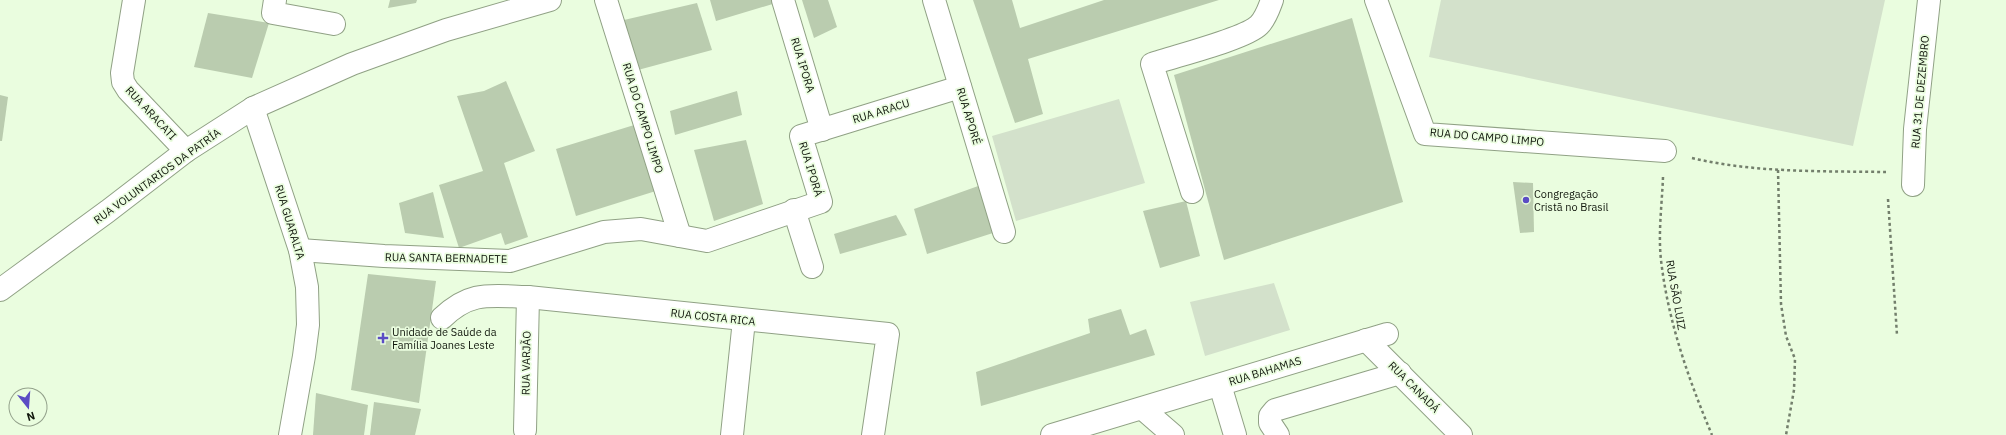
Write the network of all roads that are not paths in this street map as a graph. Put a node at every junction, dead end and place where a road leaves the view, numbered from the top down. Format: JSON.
{"nodes":[{"id":1,"x":134,"y":0,"type":"edge"},
{"id":2,"x":275,"y":0,"type":"edge"},
{"id":3,"x":550,"y":0,"type":"edge"},
{"id":4,"x":606,"y":0,"type":"edge"},
{"id":5,"x":783,"y":0,"type":"edge"},
{"id":6,"x":934,"y":0,"type":"edge"},
{"id":7,"x":1272,"y":0,"type":"edge"},
{"id":8,"x":1376,"y":0,"type":"edge"},
{"id":9,"x":1930,"y":0,"type":"edge"},
{"id":10,"x":334,"y":24,"type":"dead end"},
{"id":11,"x":960,"y":86,"type":"junction"},
{"id":12,"x":253,"y":108,"type":"junction"},
{"id":13,"x":822,"y":130,"type":"junction"},
{"id":14,"x":801,"y":136,"type":"joint"},
{"id":15,"x":186,"y":151,"type":"junction"},
{"id":16,"x":1665,"y":151,"type":"road end"},
{"id":17,"x":1913,"y":179,"type":"road end"},
{"id":18,"x":1192,"y":192,"type":"dead end"},
{"id":19,"x":821,"y":202,"type":"joint"},
{"id":20,"x":794,"y":210,"type":"junction"},
{"id":21,"x":1004,"y":232,"type":"dead end"},
{"id":22,"x":680,"y":236,"type":"junction"},
{"id":23,"x":300,"y":250,"type":"junction"},
{"id":24,"x":812,"y":266,"type":"dead end"},
{"id":25,"x":0,"y":290,"type":"edge"},
{"id":26,"x":528,"y":297,"type":"junction"},
{"id":27,"x":442,"y":318,"type":"dead end"},
{"id":28,"x":744,"y":320,"type":"junction"},
{"id":29,"x":1387,"y":334,"type":"dead end"},
{"id":30,"x":1366,"y":340,"type":"junction"},
{"id":31,"x":1400,"y":373,"type":"junction"},
{"id":32,"x":1220,"y":385,"type":"junction"},
{"id":33,"x":1143,"y":409,"type":"junction"},
{"id":34,"x":525,"y":430,"type":"dead end"},
{"id":35,"x":290,"y":435,"type":"edge"},
{"id":36,"x":732,"y":435,"type":"edge"},
{"id":37,"x":872,"y":435,"type":"edge"},
{"id":38,"x":1052,"y":435,"type":"edge"},
{"id":39,"x":1172,"y":435,"type":"edge"},
{"id":40,"x":1234,"y":435,"type":"edge"},
{"id":41,"x":1278,"y":435,"type":"edge"},
{"id":42,"x":1461,"y":435,"type":"edge"}],
"edges":[{"from":1,"to":15,"type":"street","name":"RUA ARACATI"},
{"from":2,"to":10,"type":"street"},
{"from":3,"to":12,"type":"street","name":"RUA VOLUNTARIOS DA PATRÍA"},
{"from":4,"to":22,"type":"street","name":"RUA DO CAMPO LIMPO"},
{"from":5,"to":13,"type":"street","name":"RUA IPORA"},
{"from":6,"to":11,"type":"street","name":"RUA APORÉ"},
{"from":7,"to":18,"type":"street"},
{"from":8,"to":16,"type":"street","name":"RUA DO CAMPO LIMPO"},
{"from":9,"to":17,"type":"street","name":"RUA 31 DE DEZEMBRO"},
{"from":11,"to":13,"type":"street","name":"RUA ARACU"},
{"from":11,"to":21,"type":"street","name":"RUA APORÉ"},
{"from":12,"to":15,"type":"street","name":"RUA VOLUNTARIOS DA PATRÍA"},
{"from":12,"to":23,"type":"street","name":"RUA GUARALTA"},
{"from":13,"to":14,"type":"street","name":"RUA ARACU"},
{"from":14,"to":19,"type":"street","name":"RUA IPORÁ"},
{"from":15,"to":25,"type":"street","name":"RUA VOLUNTARIOS DA PATRÍA"},
{"from":19,"to":20,"type":"street","name":"RUA SANTA BERNADETE"},
{"from":20,"to":22,"type":"street","name":"RUA SANTA BERNADETE"},
{"from":20,"to":24,"type":"street"},
{"from":22,"to":23,"type":"street","name":"RUA SANTA BERNADETE"},
{"from":23,"to":35,"type":"street","name":"RUA GUARALTA"},
{"from":26,"to":27,"type":"street","name":"RUA COSTA RICA"},
{"from":26,"to":28,"type":"street","name":"RUA COSTA RICA"},
{"from":26,"to":34,"type":"street","name":"RUA VARJÃO"},
{"from":28,"to":36,"type":"street"},
{"from":28,"to":37,"type":"street","name":"RUA COSTA RICA"},
{"from":29,"to":30,"type":"street","name":"RUA BAHAMAS"},
{"from":30,"to":31,"type":"street","name":"RUA CANADÁ"},
{"from":30,"to":32,"type":"street","name":"RUA BAHAMAS"},
{"from":31,"to":41,"type":"street"},
{"from":31,"to":42,"type":"street","name":"RUA CANADÁ"},
{"from":32,"to":33,"type":"street","name":"RUA BAHAMAS"},
{"from":32,"to":40,"type":"street"},
{"from":33,"to":38,"type":"street","name":"RUA BAHAMAS"},
{"from":33,"to":39,"type":"street"}]}
